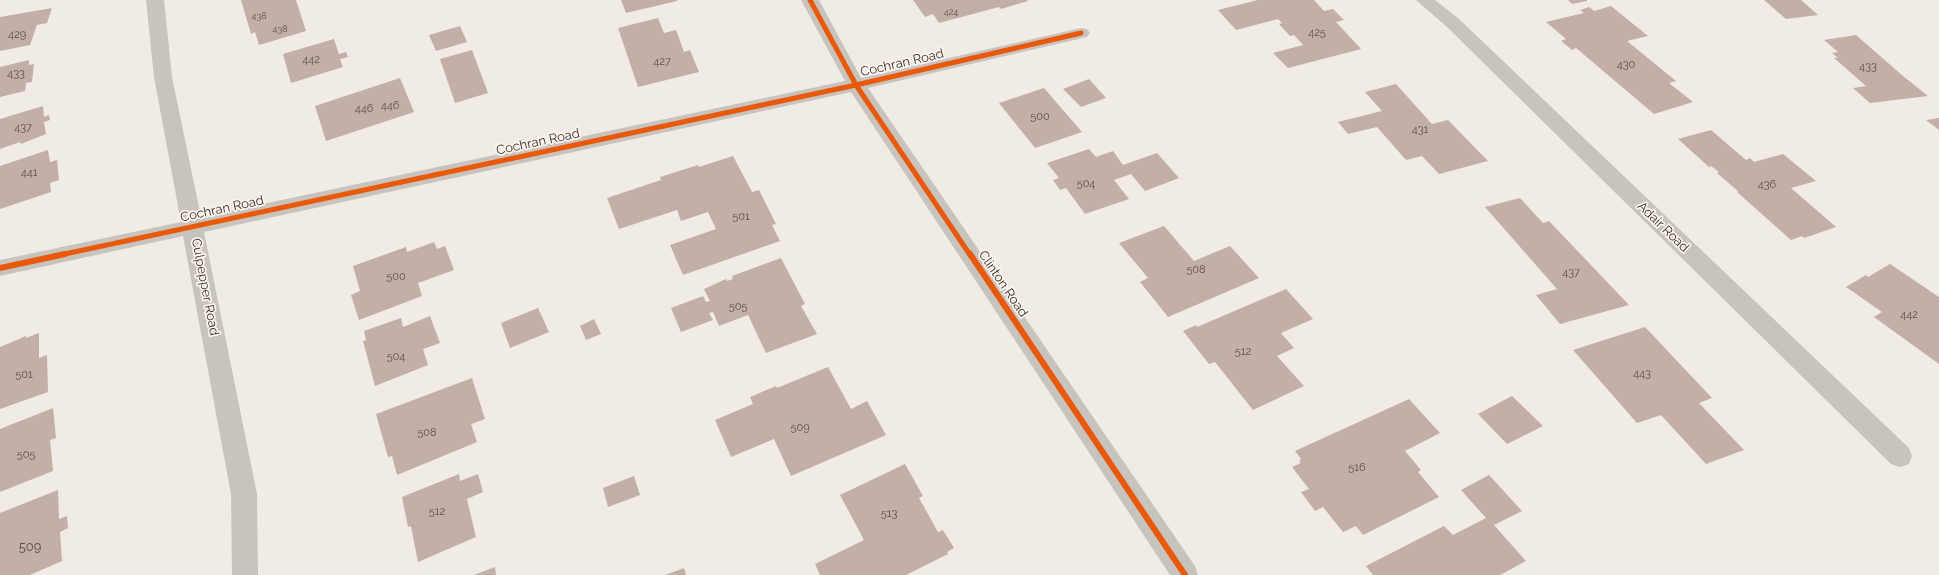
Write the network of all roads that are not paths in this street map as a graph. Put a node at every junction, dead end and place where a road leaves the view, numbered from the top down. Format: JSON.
{"nodes":[{"id":1,"x":155,"y":0,"type":"edge"},
{"id":2,"x":810,"y":0,"type":"edge"},
{"id":3,"x":1425,"y":0,"type":"edge"},
{"id":4,"x":1081,"y":32,"type":"dead end"},
{"id":5,"x":856,"y":85,"type":"junction"},
{"id":6,"x":193,"y":227,"type":"junction"},
{"id":7,"x":0,"y":268,"type":"edge"},
{"id":8,"x":1900,"y":456,"type":"dead end"},
{"id":9,"x":245,"y":575,"type":"edge"},
{"id":10,"x":1185,"y":575,"type":"edge"}],
"edges":[{"from":1,"to":6,"type":"street","name":"Culpepper Road"},
{"from":2,"to":5,"type":"street","name":"Clinton Road"},
{"from":3,"to":8,"type":"street","name":"Adair Road"},
{"from":4,"to":5,"type":"street","name":"Cochran Road"},
{"from":5,"to":6,"type":"street","name":"Cochran Road"},
{"from":5,"to":10,"type":"street","name":"Clinton Road"},
{"from":6,"to":7,"type":"street","name":"Cochran Road"},
{"from":6,"to":9,"type":"street","name":"Culpepper Road"}]}
